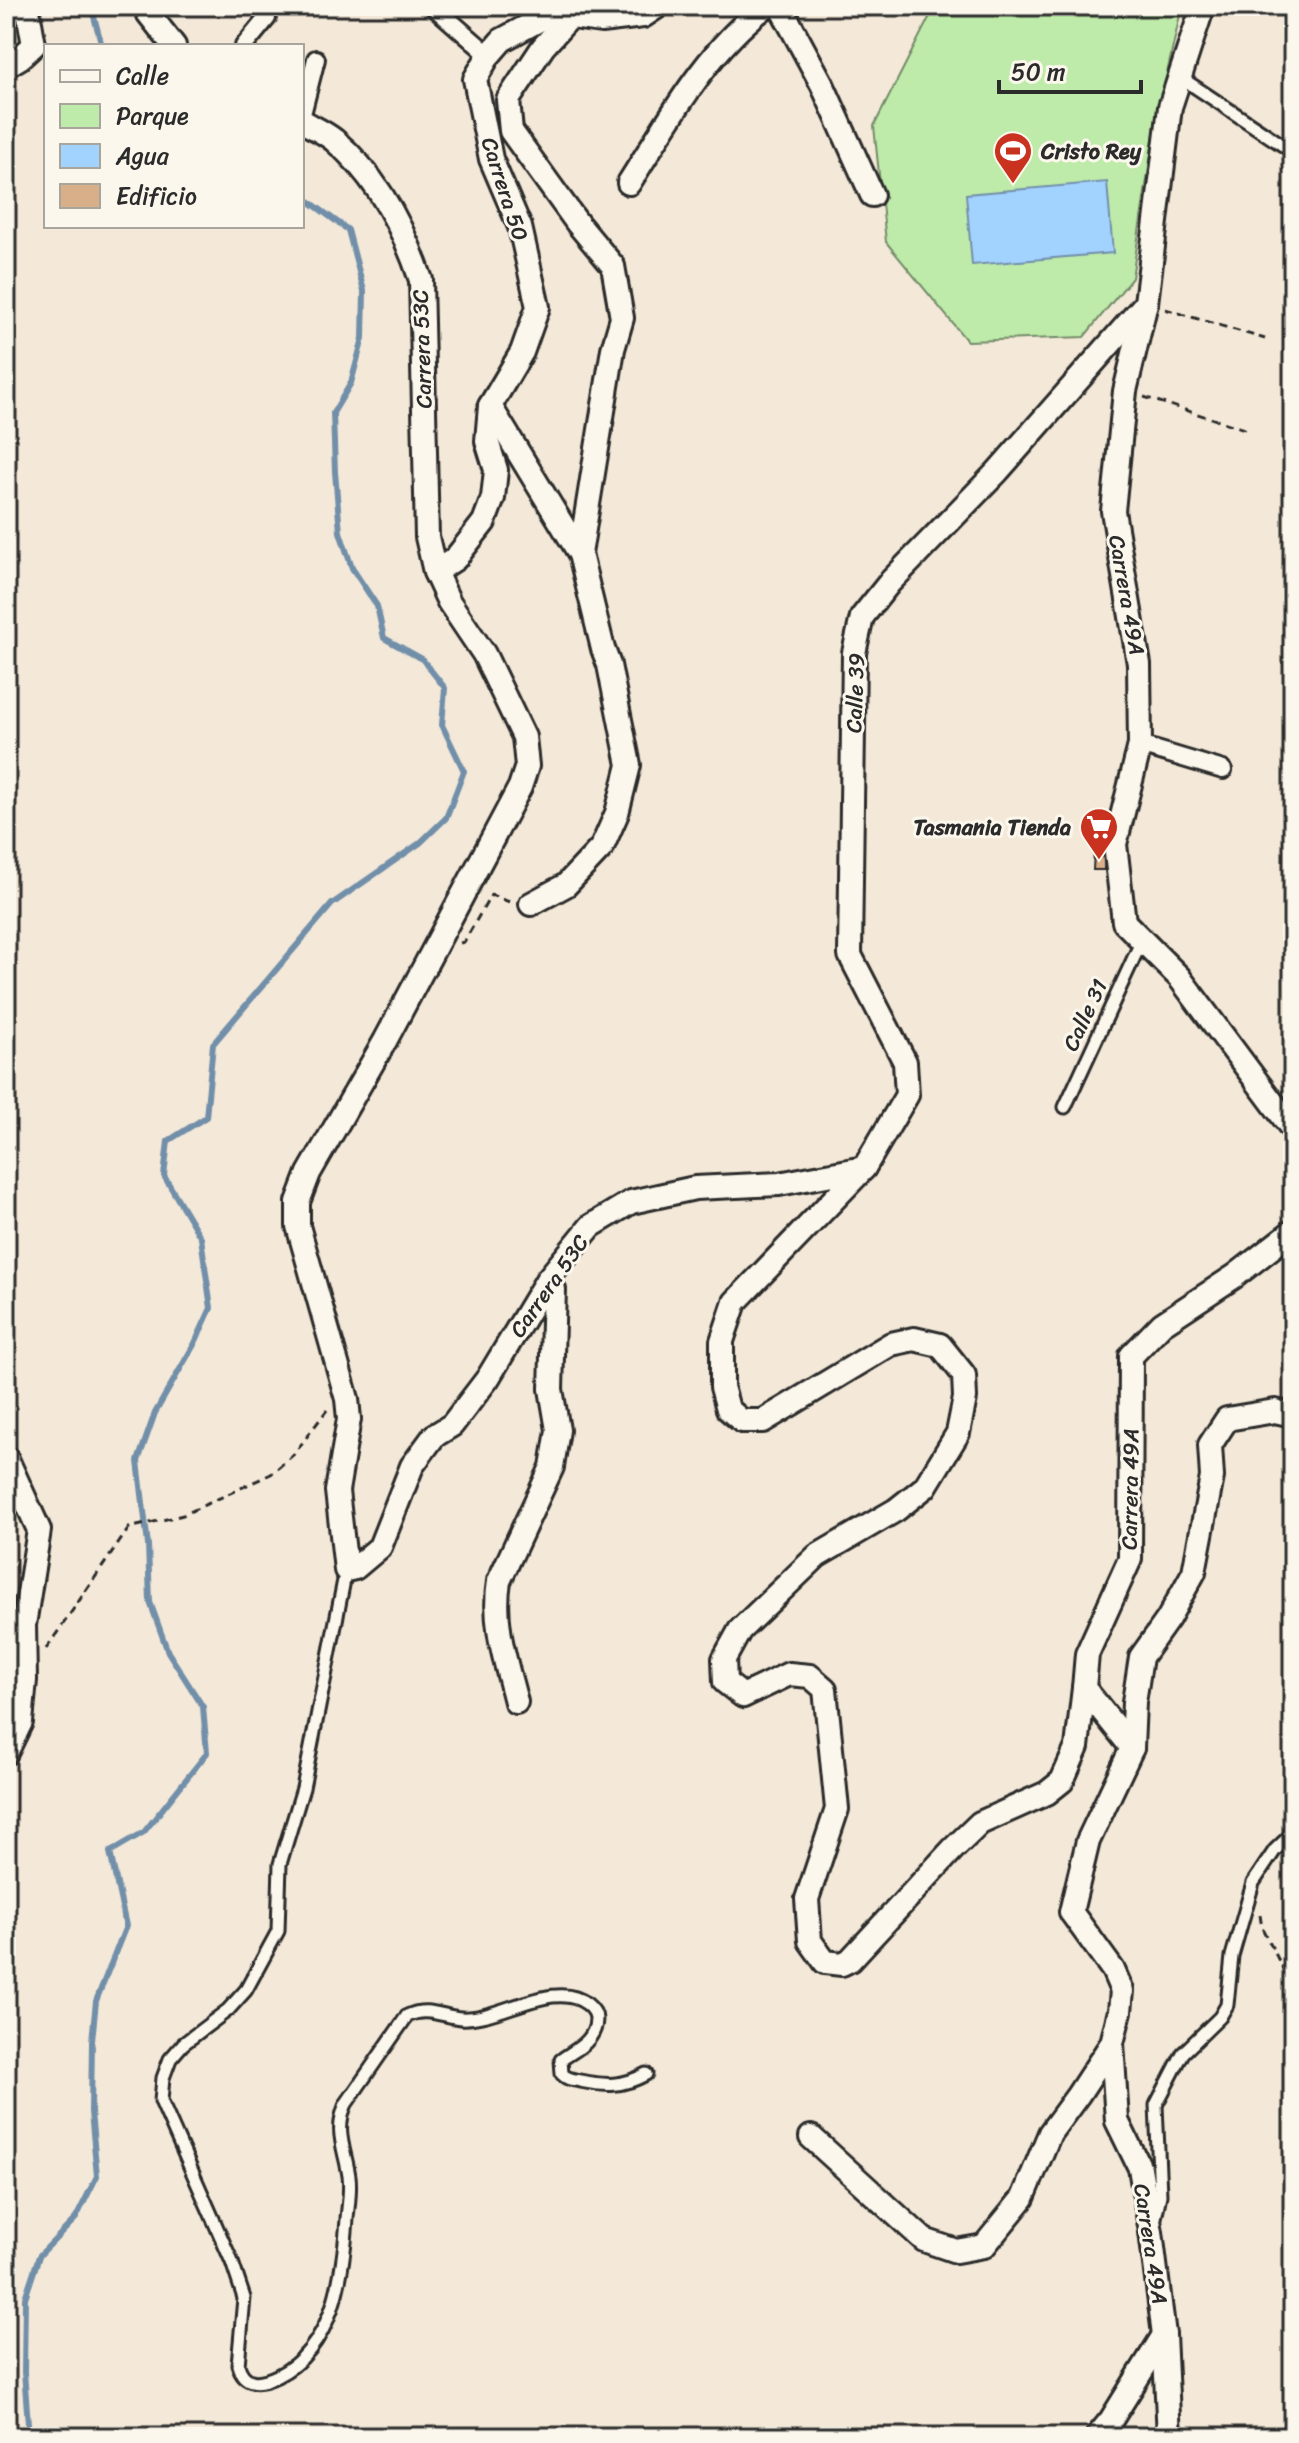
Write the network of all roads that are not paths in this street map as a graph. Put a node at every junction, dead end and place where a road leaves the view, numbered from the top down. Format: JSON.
{"nodes":[{"id":1,"x":27,"y":6,"type":"edge"},
{"id":2,"x":148,"y":6,"type":"edge"},
{"id":3,"x":433,"y":6,"type":"edge"},
{"id":4,"x":658,"y":6,"type":"edge"},
{"id":5,"x":766,"y":6,"type":"edge"},
{"id":6,"x":780,"y":6,"type":"edge"},
{"id":7,"x":1203,"y":6,"type":"edge"},
{"id":8,"x":558,"y":12,"type":"edge"},
{"id":9,"x":267,"y":18,"type":"dead end"},
{"id":10,"x":172,"y":44,"type":"edge"},
{"id":11,"x":246,"y":44,"type":"edge"},
{"id":12,"x":489,"y":55,"type":"junction"},
{"id":13,"x":316,"y":59,"type":"dead end"},
{"id":14,"x":6,"y":66,"type":"edge"},
{"id":15,"x":1180,"y":77,"type":"junction"},
{"id":16,"x":304,"y":106,"type":"edge"},
{"id":17,"x":304,"y":122,"type":"edge"},
{"id":18,"x":1293,"y":152,"type":"edge"},
{"id":19,"x":629,"y":183,"type":"dead end"},
{"id":20,"x":872,"y":195,"type":"dead end"},
{"id":21,"x":1146,"y":303,"type":"junction"},
{"id":22,"x":490,"y":406,"type":"junction"},
{"id":23,"x":580,"y":554,"type":"junction"},
{"id":24,"x":435,"y":572,"type":"junction"},
{"id":25,"x":1140,"y":745,"type":"junction"},
{"id":26,"x":1223,"y":770,"type":"dead end"},
{"id":27,"x":531,"y":904,"type":"road end"},
{"id":28,"x":1142,"y":940,"type":"junction"},
{"id":29,"x":1065,"y":1107,"type":"dead end"},
{"id":30,"x":1293,"y":1130,"type":"edge"},
{"id":31,"x":864,"y":1168,"type":"junction"},
{"id":32,"x":1293,"y":1231,"type":"edge"},
{"id":33,"x":547,"y":1280,"type":"junction"},
{"id":34,"x":1293,"y":1415,"type":"edge"},
{"id":35,"x":6,"y":1457,"type":"edge"},
{"id":36,"x":346,"y":1570,"type":"junction"},
{"id":37,"x":1084,"y":1688,"type":"junction"},
{"id":38,"x":516,"y":1702,"type":"dead end"},
{"id":39,"x":1132,"y":1748,"type":"junction"},
{"id":40,"x":6,"y":1753,"type":"edge"},
{"id":41,"x":1293,"y":1833,"type":"edge"},
{"id":42,"x":1112,"y":2043,"type":"junction"},
{"id":43,"x":646,"y":2074,"type":"dead end"},
{"id":44,"x":811,"y":2137,"type":"dead end"},
{"id":45,"x":1151,"y":2232,"type":"junction"},
{"id":46,"x":1164,"y":2335,"type":"junction"},
{"id":47,"x":1097,"y":2437,"type":"edge"},
{"id":48,"x":1169,"y":2437,"type":"edge"}],
"edges":[{"from":1,"to":14,"type":"street"},
{"from":2,"to":10,"type":"street"},
{"from":3,"to":12,"type":"street"},
{"from":4,"to":8,"type":"street"},
{"from":5,"to":19,"type":"street"},
{"from":6,"to":20,"type":"street"},
{"from":7,"to":15,"type":"street","name":"Carrera 49A"},
{"from":8,"to":12,"type":"street"},
{"from":8,"to":23,"type":"street"},
{"from":9,"to":11,"type":"street"},
{"from":12,"to":22,"type":"street","name":"Carrera 50"},
{"from":13,"to":16,"type":"street"},
{"from":15,"to":18,"type":"lane"},
{"from":15,"to":21,"type":"street","name":"Carrera 49A"},
{"from":17,"to":24,"type":"street","name":"Carrera 53C"},
{"from":21,"to":25,"type":"street","name":"Carrera 49A"},
{"from":21,"to":31,"type":"street","name":"Calle 39"},
{"from":22,"to":23,"type":"street"},
{"from":22,"to":24,"type":"street","name":"Carrera 50"},
{"from":23,"to":27,"type":"street"},
{"from":24,"to":36,"type":"street","name":"Carrera 53C"},
{"from":25,"to":26,"type":"street"},
{"from":25,"to":28,"type":"street","name":"Carrera 49A"},
{"from":28,"to":29,"type":"lane","name":"Calle 31"},
{"from":28,"to":30,"type":"street","name":"Carrera 49A"},
{"from":31,"to":33,"type":"street","name":"Carrera 53C"},
{"from":31,"to":37,"type":"street","name":"Calle 39"},
{"from":32,"to":37,"type":"street","name":"Carrera 49A"},
{"from":33,"to":36,"type":"street","name":"Carrera 53C"},
{"from":33,"to":38,"type":"street"},
{"from":34,"to":39,"type":"street"},
{"from":35,"to":40,"type":"street"},
{"from":36,"to":43,"type":"lane"},
{"from":37,"to":39,"type":"street"},
{"from":39,"to":42,"type":"street","name":"Carrera 49A"},
{"from":41,"to":45,"type":"lane"},
{"from":42,"to":44,"type":"street"},
{"from":42,"to":45,"type":"street","name":"Carrera 49A"},
{"from":45,"to":46,"type":"street","name":"Carrera 49A"},
{"from":46,"to":47,"type":"street"},
{"from":46,"to":48,"type":"street","name":"Carrera 49A"}]}
